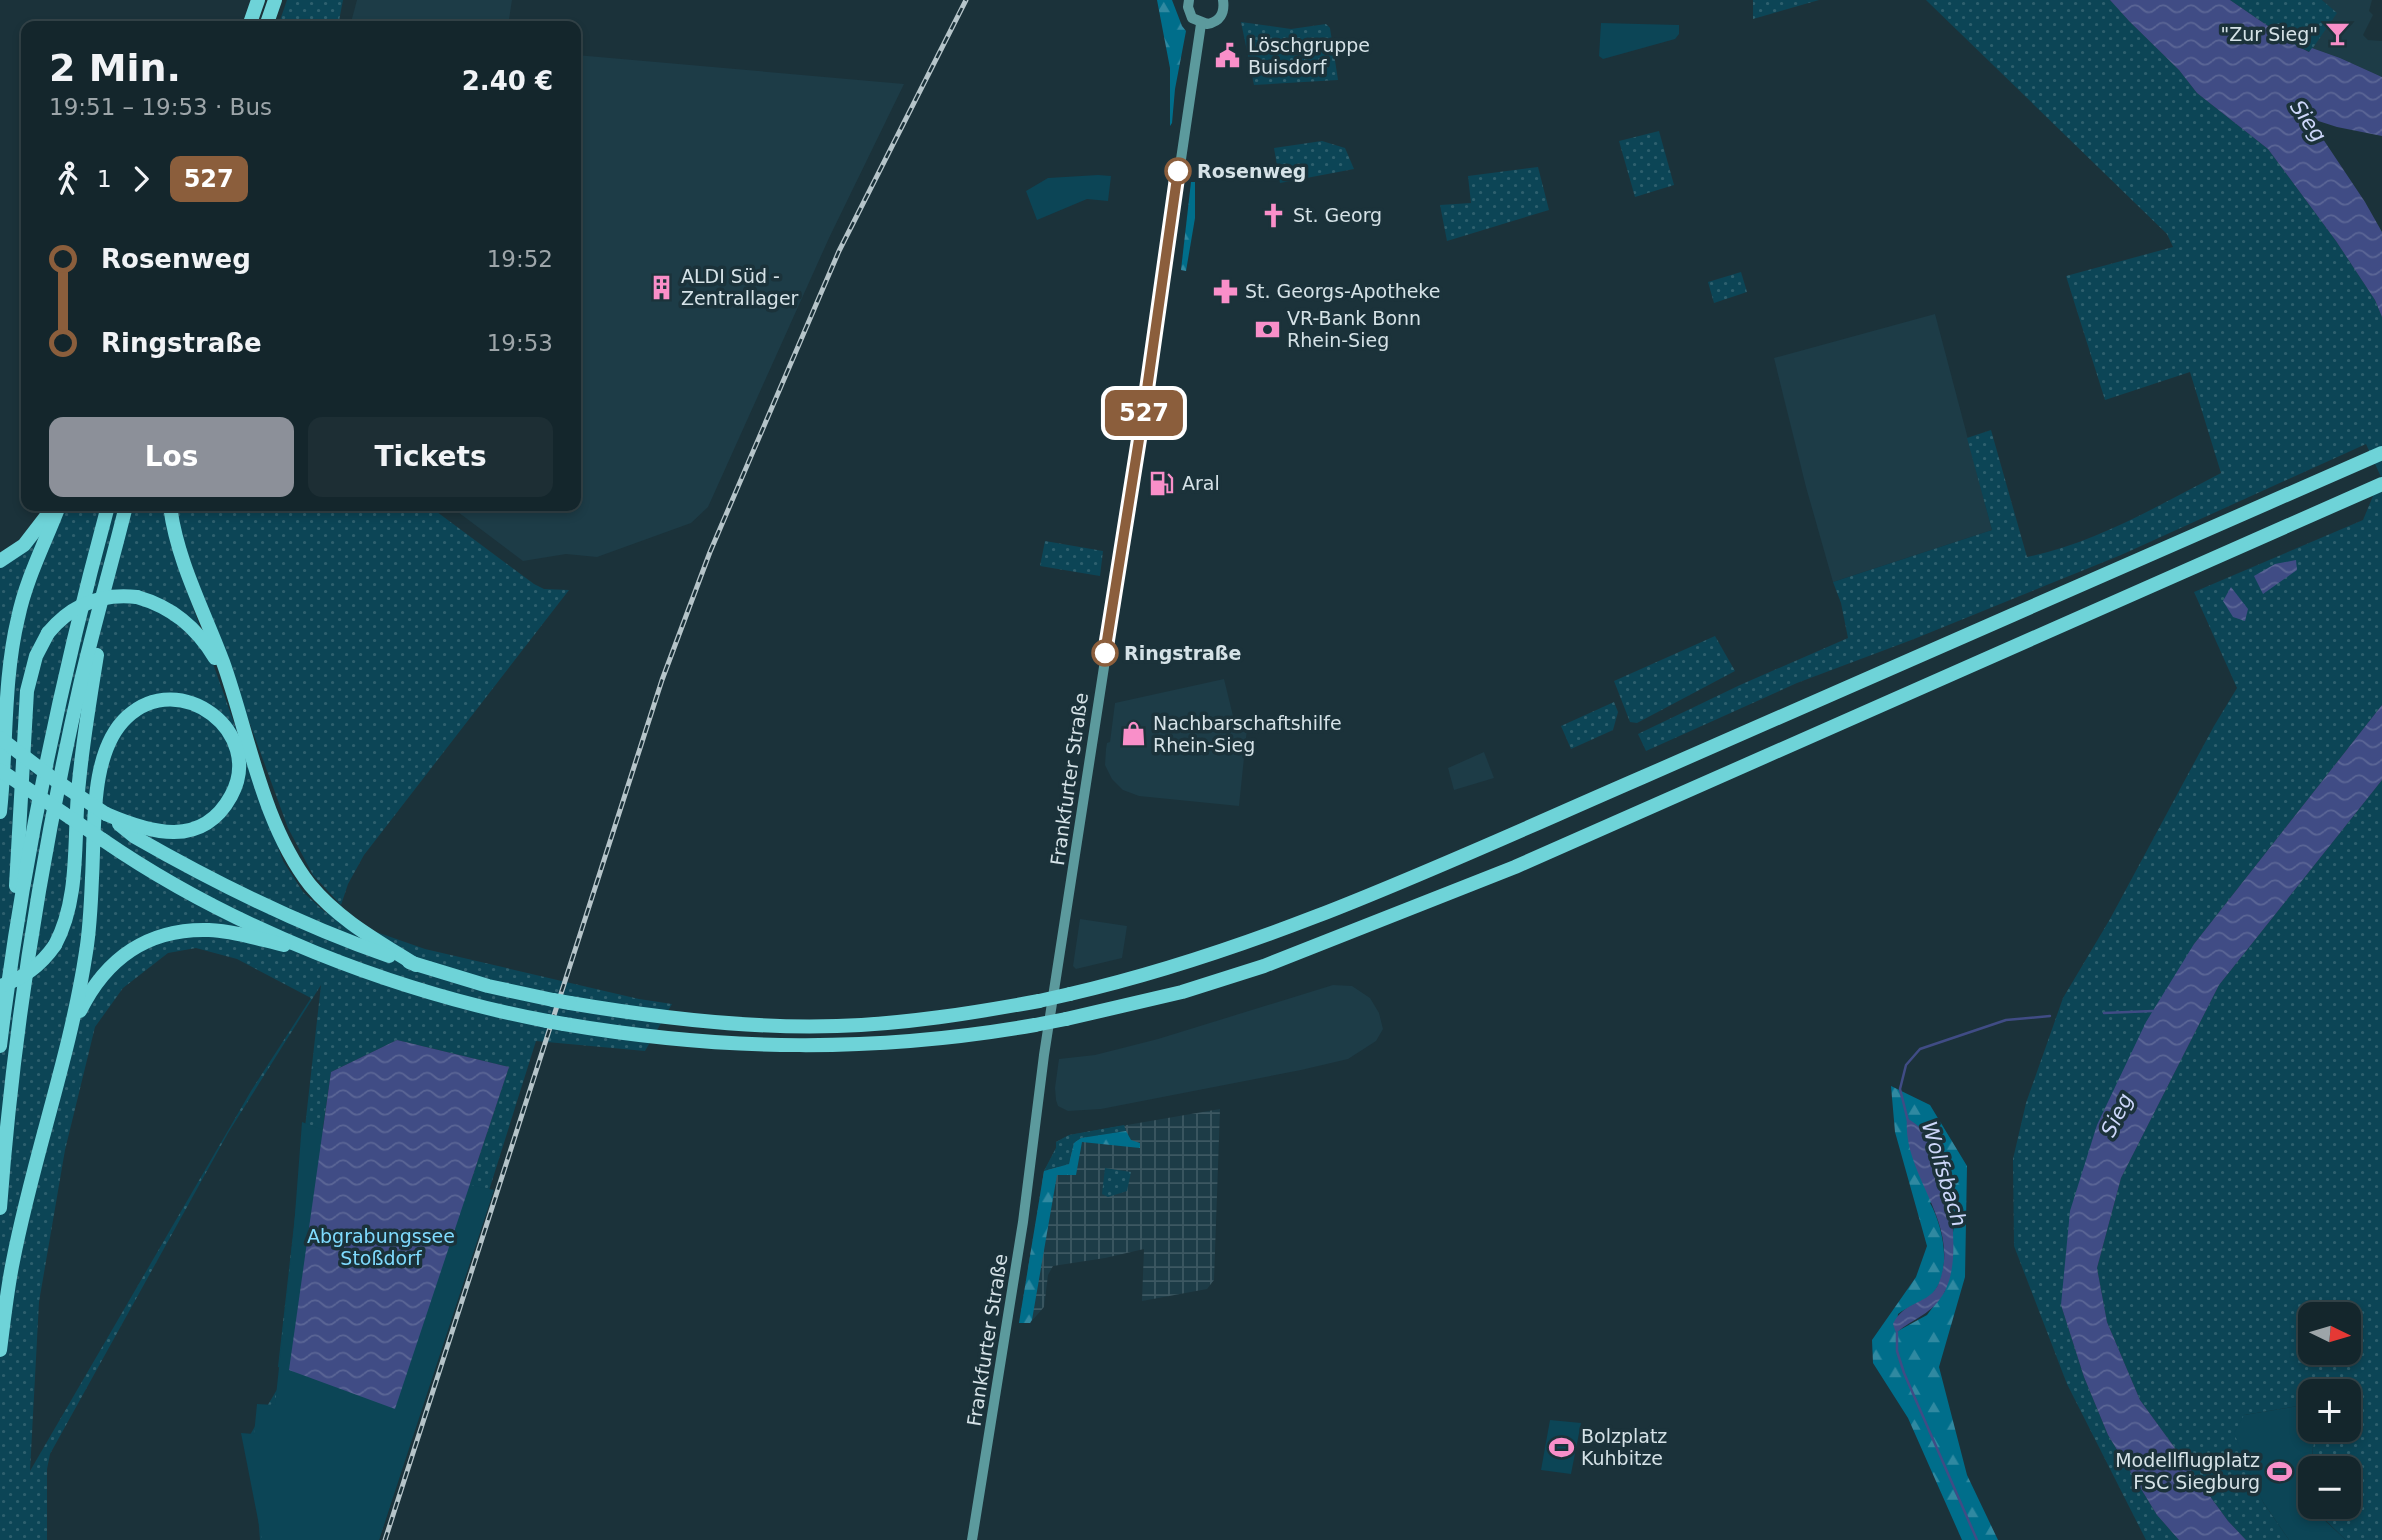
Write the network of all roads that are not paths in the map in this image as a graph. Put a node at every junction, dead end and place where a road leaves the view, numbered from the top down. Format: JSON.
{"nodes":[{"id":1,"x":258,"y":0,"type":"edge"},
{"id":2,"x":275,"y":0,"type":"edge"},
{"id":3,"x":1188,"y":0,"type":"edge"},
{"id":4,"x":1223,"y":0,"type":"edge"},
{"id":5,"x":251,"y":21,"type":"edge"},
{"id":6,"x":268,"y":21,"type":"edge"},
{"id":7,"x":1201,"y":24,"type":"junction"},
{"id":8,"x":2382,"y":453,"type":"edge"},
{"id":9,"x":2382,"y":484,"type":"edge"},
{"id":10,"x":52,"y":511,"type":"edge"},
{"id":11,"x":54,"y":511,"type":"edge"},
{"id":12,"x":107,"y":511,"type":"edge"},
{"id":13,"x":125,"y":511,"type":"edge"},
{"id":14,"x":171,"y":511,"type":"edge"},
{"id":15,"x":0,"y":561,"type":"edge"},
{"id":16,"x":110,"y":571,"type":"junction"},
{"id":17,"x":231,"y":687,"type":"junction"},
{"id":18,"x":0,"y":738,"type":"edge"},
{"id":19,"x":0,"y":770,"type":"edge"},
{"id":20,"x":0,"y":812,"type":"edge"},
{"id":21,"x":106,"y":814,"type":"junction"},
{"id":22,"x":315,"y":952,"type":"junction"},
{"id":23,"x":12,"y":953,"type":"junction"},
{"id":24,"x":416,"y":965,"type":"junction"},
{"id":25,"x":0,"y":986,"type":"edge"},
{"id":26,"x":69,"y":1038,"type":"junction"},
{"id":27,"x":0,"y":1046,"type":"edge"},
{"id":28,"x":0,"y":1208,"type":"edge"},
{"id":29,"x":0,"y":1350,"type":"edge"},
{"id":30,"x":972,"y":1540,"type":"edge"}],
"edges":[{"from":1,"to":5,"type":"highway"},
{"from":2,"to":6,"type":"highway"},
{"from":3,"to":7,"type":"main road"},
{"from":4,"to":7,"type":"main road"},
{"from":7,"to":30,"type":"main road","name":"Frankfurter Straße"},
{"from":8,"to":24,"type":"highway","bridge":true},
{"from":9,"to":22,"type":"highway","bridge":true},
{"from":10,"to":15,"type":"highway"},
{"from":11,"to":20,"type":"highway"},
{"from":12,"to":23,"type":"highway"},
{"from":13,"to":16,"type":"highway"},
{"from":14,"to":17,"type":"highway"},
{"from":16,"to":25,"type":"highway","bridge":true},
{"from":16,"to":28,"type":"highway"},
{"from":17,"to":23,"type":"highway","bridge":true},
{"from":17,"to":24,"type":"highway"},
{"from":18,"to":21,"type":"highway","bridge":true},
{"from":19,"to":22,"type":"highway","bridge":true},
{"from":21,"to":24,"type":"highway"},
{"from":21,"to":26,"type":"highway"},
{"from":22,"to":26,"type":"highway"},
{"from":23,"to":27,"type":"highway"},
{"from":26,"to":29,"type":"highway"}]}
